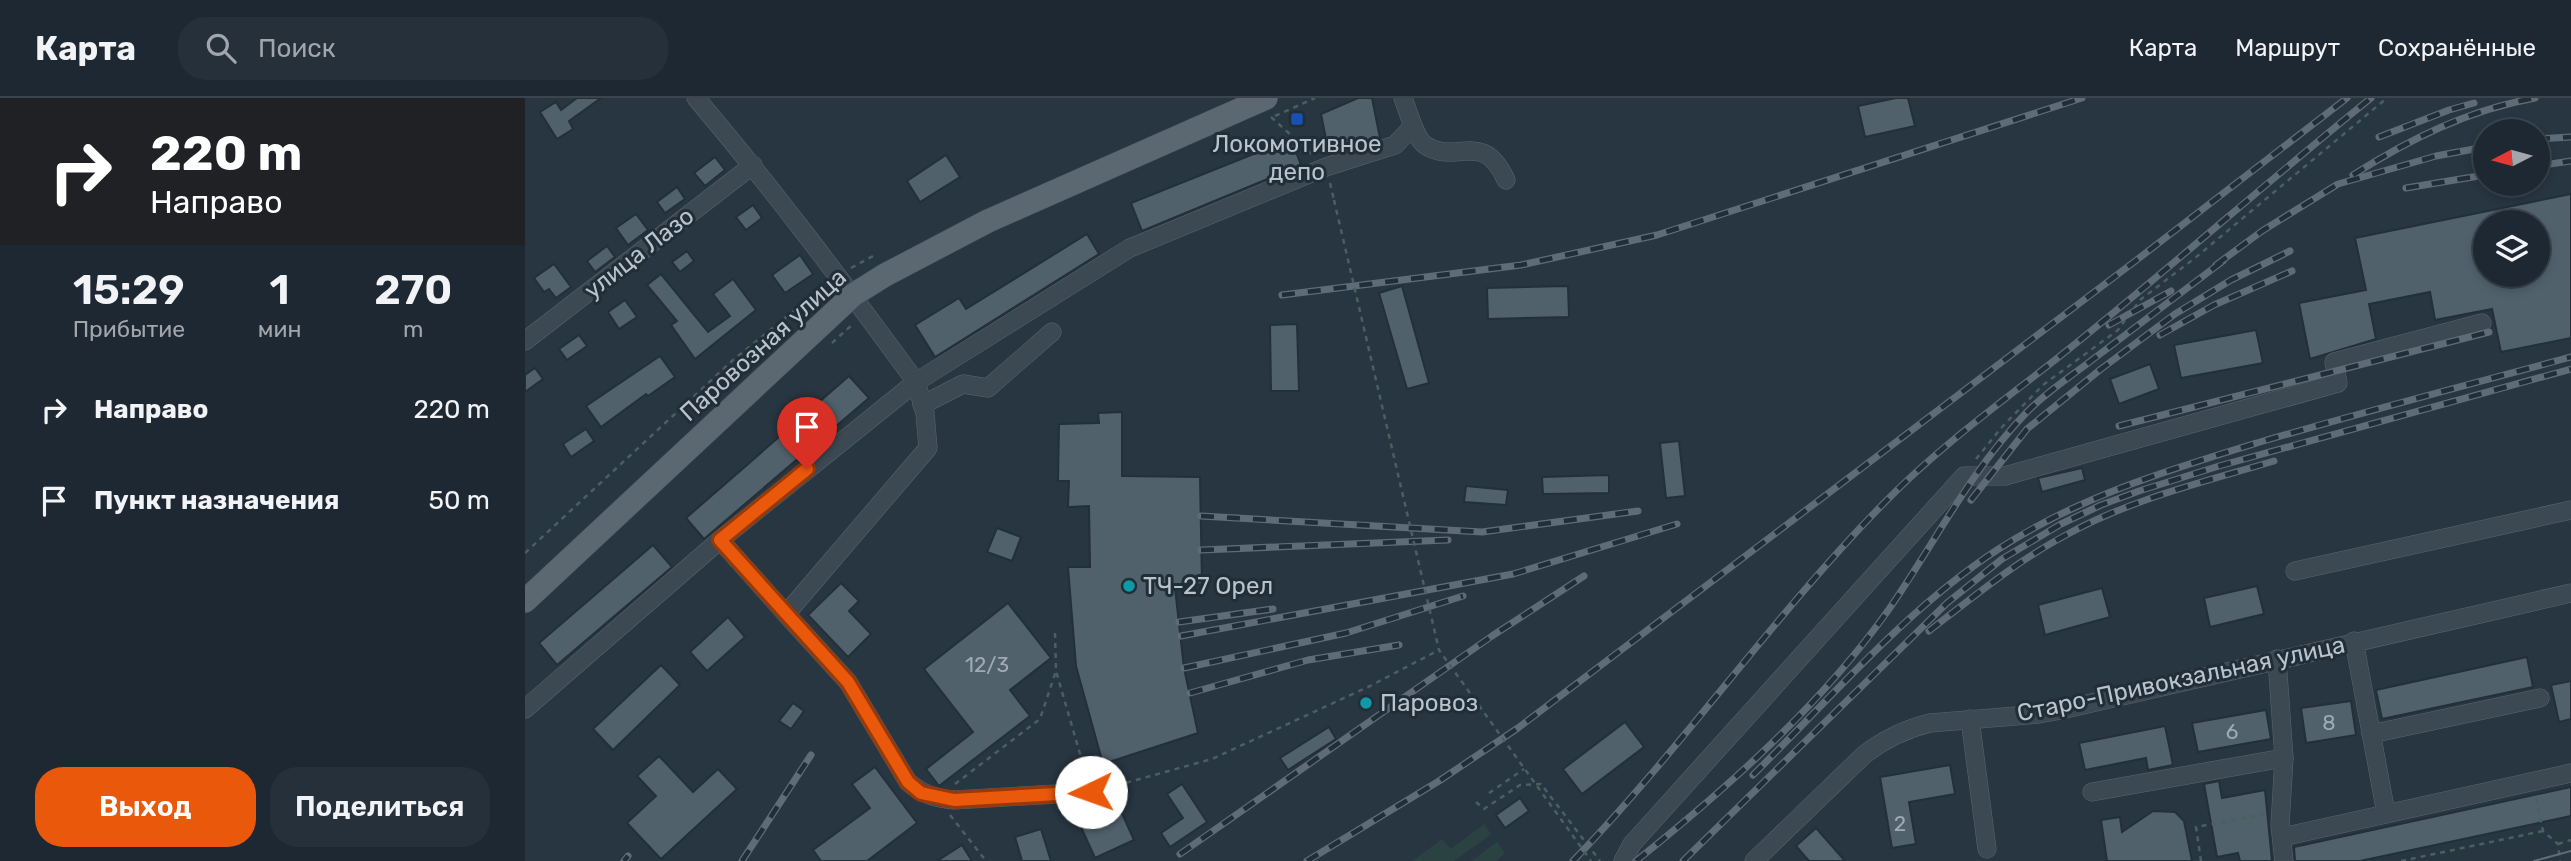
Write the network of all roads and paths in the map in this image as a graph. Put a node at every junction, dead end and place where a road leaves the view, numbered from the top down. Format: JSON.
{"nodes":[{"id":1,"x":696,"y":98,"type":"edge"},
{"id":2,"x":1315,"y":98,"type":"edge"},
{"id":3,"x":1403,"y":98,"type":"edge"},
{"id":4,"x":2387,"y":98,"type":"edge"},
{"id":5,"x":1268,"y":112,"type":"edge"},
{"id":6,"x":1413,"y":126,"type":"junction"},
{"id":7,"x":753,"y":165,"type":"junction"},
{"id":8,"x":1326,"y":167,"type":"junction"},
{"id":9,"x":1506,"y":180,"type":"dead end"},
{"id":10,"x":1335,"y":200,"type":"dead end"},
{"id":11,"x":837,"y":275,"type":"junction"},
{"id":12,"x":885,"y":275,"type":"junction"},
{"id":13,"x":853,"y":295,"type":"junction"},
{"id":14,"x":2482,"y":324,"type":"dead end"},
{"id":15,"x":1052,"y":332,"type":"dead end"},
{"id":16,"x":525,"y":341,"type":"edge"},
{"id":17,"x":916,"y":382,"type":"junction"},
{"id":18,"x":922,"y":405,"type":"junction"},
{"id":19,"x":1964,"y":476,"type":"junction"},
{"id":20,"x":2571,"y":510,"type":"edge"},
{"id":21,"x":720,"y":540,"type":"junction"},
{"id":22,"x":525,"y":553,"type":"edge"},
{"id":23,"x":2295,"y":570,"type":"dead end"},
{"id":24,"x":2571,"y":593,"type":"edge"},
{"id":25,"x":525,"y":601,"type":"edge"},
{"id":26,"x":786,"y":614,"type":"junction"},
{"id":27,"x":1055,"y":633,"type":"dead end"},
{"id":28,"x":2354,"y":641,"type":"junction"},
{"id":29,"x":1439,"y":650,"type":"junction"},
{"id":30,"x":2277,"y":659,"type":"junction"},
{"id":31,"x":1056,"y":671,"type":"junction"},
{"id":32,"x":2540,"y":698,"type":"dead end"},
{"id":33,"x":525,"y":709,"type":"edge"},
{"id":34,"x":1969,"y":719,"type":"junction"},
{"id":35,"x":2371,"y":734,"type":"junction"},
{"id":36,"x":2284,"y":758,"type":"junction"},
{"id":37,"x":1524,"y":769,"type":"junction"},
{"id":38,"x":2571,"y":773,"type":"edge"},
{"id":39,"x":2533,"y":781,"type":"junction"},
{"id":40,"x":1091,"y":792,"type":"junction"},
{"id":41,"x":2092,"y":792,"type":"dead end"},
{"id":42,"x":1489,"y":793,"type":"dead end"},
{"id":43,"x":937,"y":798,"type":"junction"},
{"id":44,"x":1476,"y":802,"type":"dead end"},
{"id":45,"x":2281,"y":811,"type":"junction"},
{"id":46,"x":2386,"y":813,"type":"junction"},
{"id":47,"x":2543,"y":831,"type":"junction"},
{"id":48,"x":2282,"y":837,"type":"junction"},
{"id":49,"x":2571,"y":840,"type":"edge"},
{"id":50,"x":2558,"y":844,"type":"junction"},
{"id":51,"x":1987,"y":849,"type":"dead end"},
{"id":52,"x":986,"y":861,"type":"edge"},
{"id":53,"x":1591,"y":861,"type":"edge"},
{"id":54,"x":1600,"y":861,"type":"edge"},
{"id":55,"x":1623,"y":861,"type":"edge"},
{"id":56,"x":1754,"y":861,"type":"edge"},
{"id":57,"x":2201,"y":861,"type":"edge"},
{"id":58,"x":2284,"y":861,"type":"edge"},
{"id":59,"x":2401,"y":861,"type":"edge"},
{"id":60,"x":2560,"y":861,"type":"edge"}],
"edges":[{"from":1,"to":7,"type":"street"},
{"from":2,"to":5,"type":"path"},
{"from":3,"to":6,"type":"street"},
{"from":4,"to":19,"type":"path"},
{"from":5,"to":8,"type":"path"},
{"from":5,"to":12,"type":"main road","name":"Паровозная улица"},
{"from":6,"to":8,"type":"street"},
{"from":6,"to":9,"type":"street"},
{"from":7,"to":11,"type":"street"},
{"from":7,"to":16,"type":"street","name":"улица Лазо"},
{"from":8,"to":17,"type":"street"},
{"from":10,"to":29,"type":"path","bridge":true},
{"from":11,"to":12,"type":"path"},
{"from":11,"to":13,"type":"street"},
{"from":11,"to":22,"type":"path"},
{"from":12,"to":13,"type":"main road","name":"Паровозная улица"},
{"from":13,"to":17,"type":"street"},
{"from":13,"to":25,"type":"main road","name":"Паровозная улица"},
{"from":14,"to":19,"type":"street"},
{"from":15,"to":18,"type":"street"},
{"from":17,"to":18,"type":"street"},
{"from":17,"to":21,"type":"street"},
{"from":18,"to":26,"type":"street"},
{"from":19,"to":55,"type":"street"},
{"from":20,"to":23,"type":"street"},
{"from":21,"to":26,"type":"street"},
{"from":21,"to":33,"type":"street"},
{"from":24,"to":28,"type":"street","name":"Старо-Привокзальная улица"},
{"from":26,"to":43,"type":"street"},
{"from":27,"to":31,"type":"path"},
{"from":28,"to":30,"type":"street","name":"Старо-Привокзальная улица"},
{"from":28,"to":35,"type":"street"},
{"from":29,"to":37,"type":"path","bridge":true},
{"from":29,"to":40,"type":"path"},
{"from":30,"to":34,"type":"street","name":"Старо-Привокзальная улица"},
{"from":30,"to":36,"type":"street"},
{"from":31,"to":40,"type":"path"},
{"from":31,"to":43,"type":"path"},
{"from":32,"to":35,"type":"street"},
{"from":34,"to":51,"type":"street"},
{"from":34,"to":56,"type":"street","name":"Старо-Привокзальная улица"},
{"from":35,"to":46,"type":"street"},
{"from":36,"to":41,"type":"street"},
{"from":36,"to":45,"type":"street"},
{"from":37,"to":42,"type":"path"},
{"from":37,"to":53,"type":"path","bridge":true},
{"from":38,"to":39,"type":"street"},
{"from":39,"to":46,"type":"street"},
{"from":39,"to":47,"type":"path"},
{"from":40,"to":43,"type":"street"},
{"from":43,"to":52,"type":"path"},
{"from":44,"to":54,"type":"path"},
{"from":45,"to":48,"type":"street"},
{"from":45,"to":57,"type":"path"},
{"from":46,"to":48,"type":"street"},
{"from":47,"to":50,"type":"path"},
{"from":47,"to":59,"type":"path"},
{"from":48,"to":58,"type":"street"},
{"from":49,"to":50,"type":"path"},
{"from":50,"to":60,"type":"path"}]}
